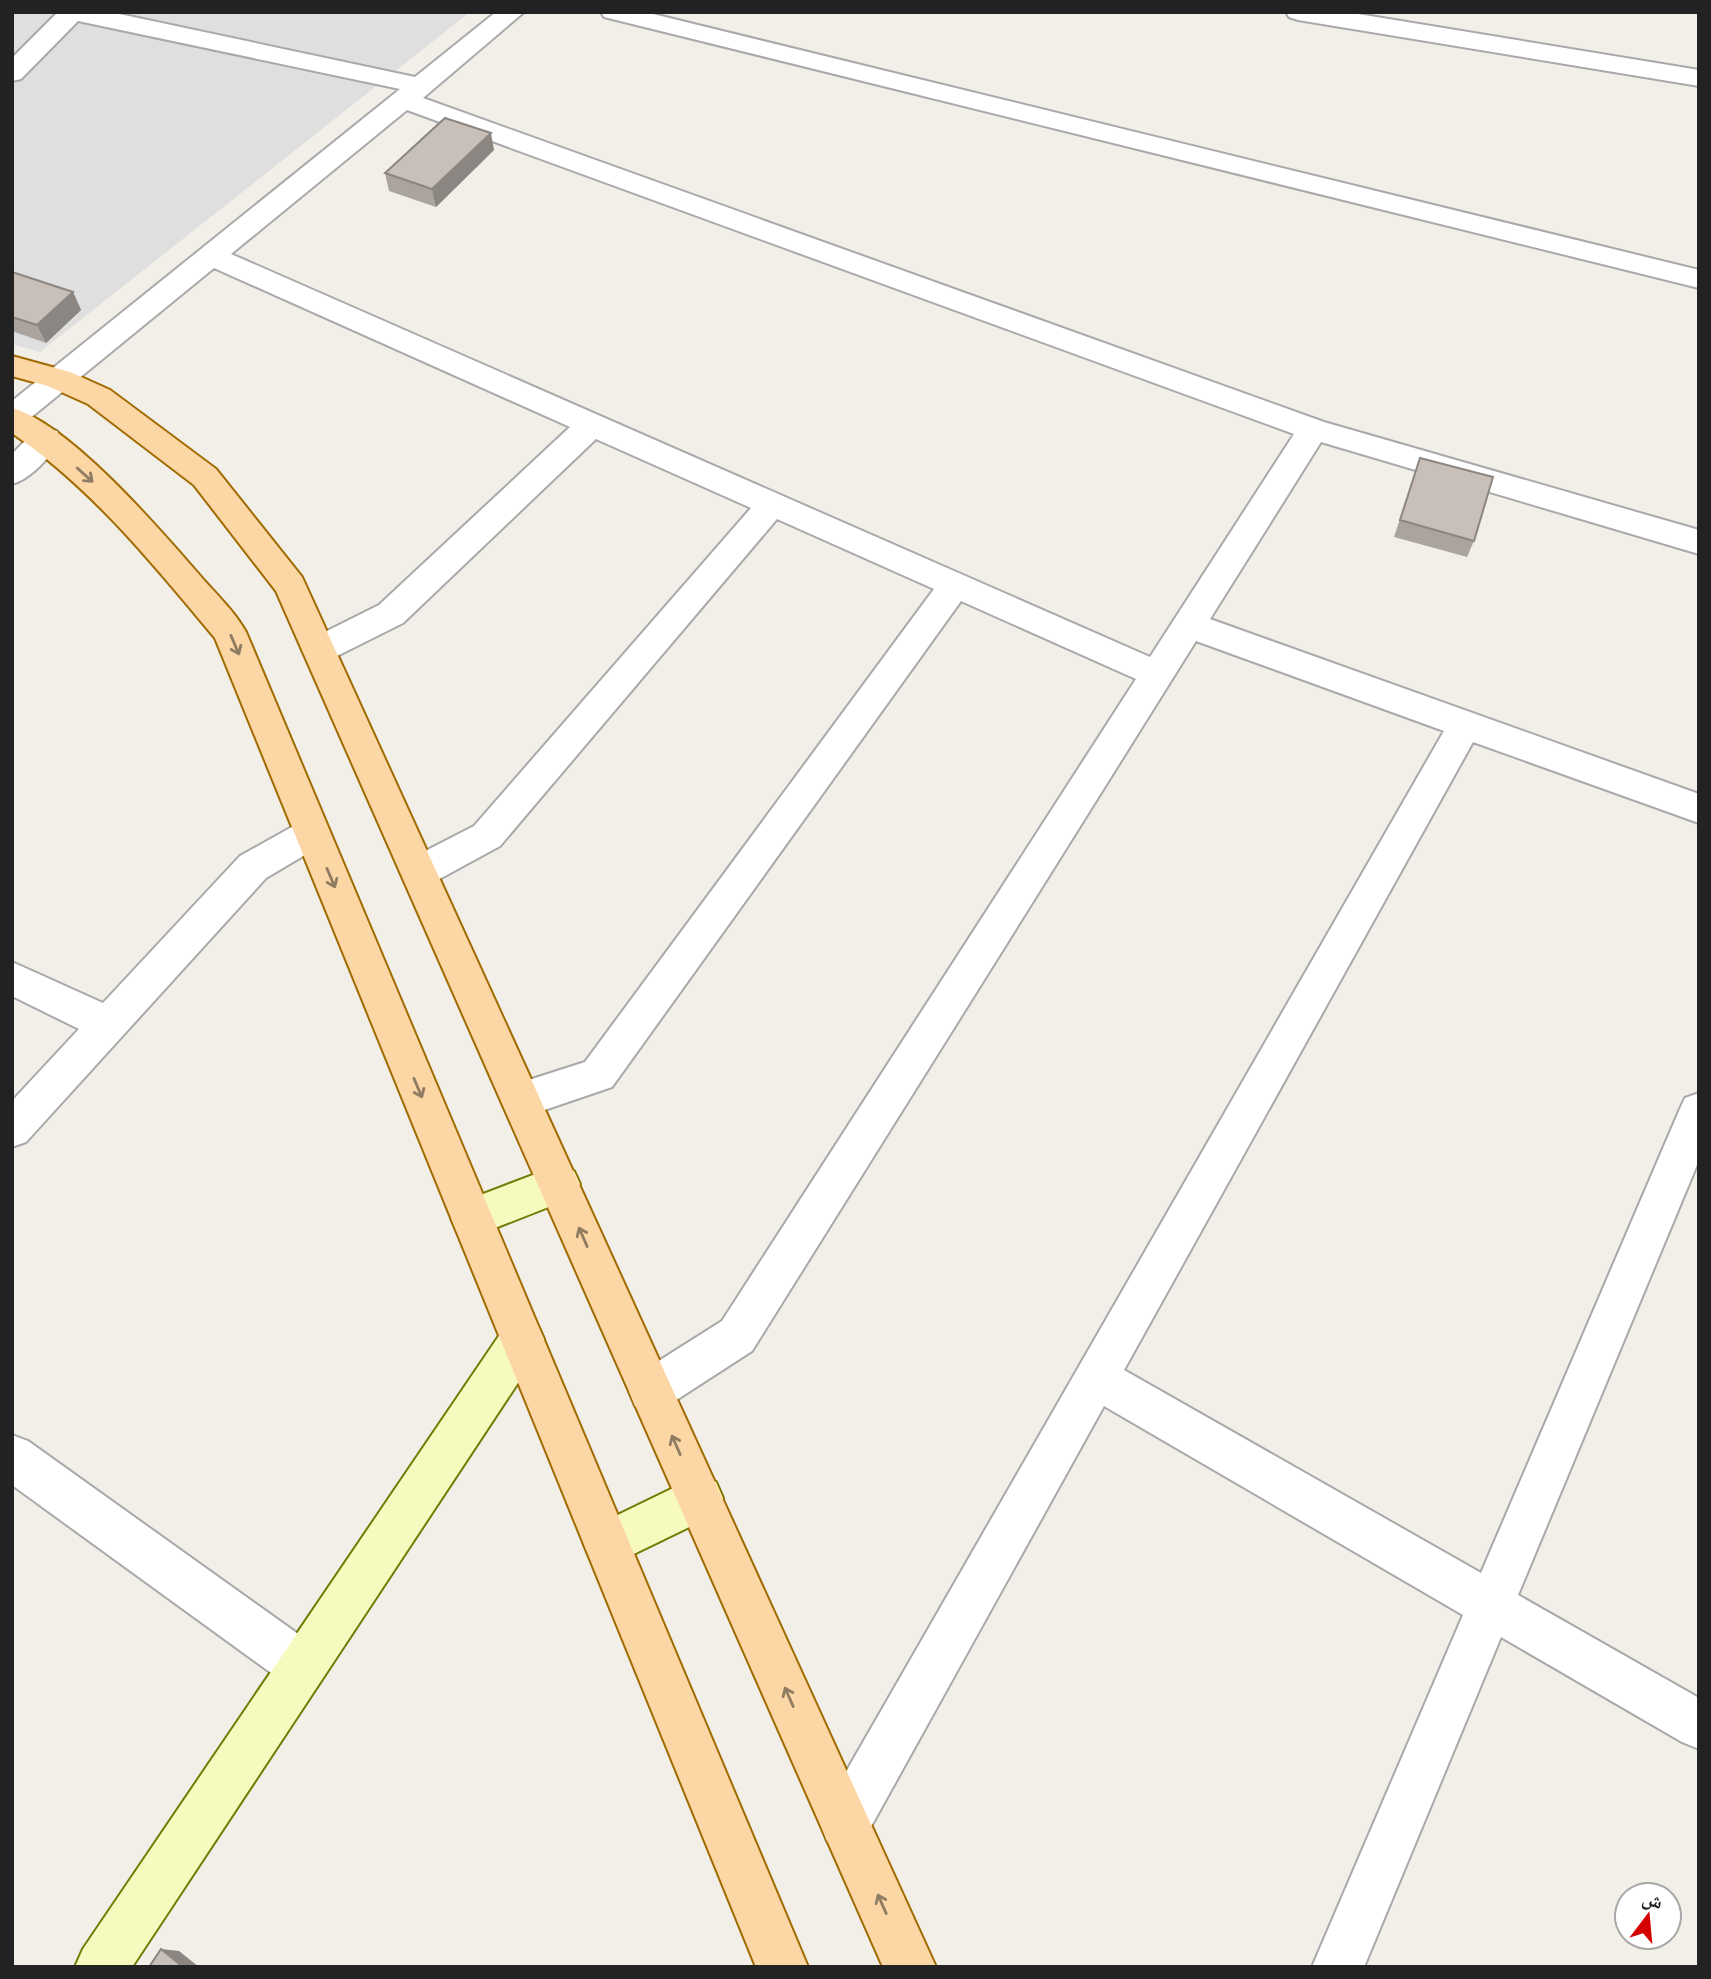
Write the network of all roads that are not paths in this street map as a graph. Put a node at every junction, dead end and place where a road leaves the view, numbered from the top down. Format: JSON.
{"nodes":[{"id":1,"x":73,"y":12,"type":"edge"},
{"id":2,"x":512,"y":12,"type":"edge"},
{"id":3,"x":613,"y":12,"type":"edge"},
{"id":4,"x":1298,"y":12,"type":"edge"},
{"id":5,"x":12,"y":73,"type":"edge"},
{"id":6,"x":1699,"y":78,"type":"edge"},
{"id":7,"x":412,"y":93,"type":"junction"},
{"id":8,"x":211,"y":256,"type":"junction"},
{"id":9,"x":1699,"y":279,"type":"edge"},
{"id":10,"x":12,"y":366,"type":"edge"},
{"id":11,"x":59,"y":379,"type":"junction"},
{"id":12,"x":12,"y":418,"type":"edge"},
{"id":13,"x":592,"y":425,"type":"junction"},
{"id":14,"x":1313,"y":429,"type":"junction"},
{"id":15,"x":46,"y":439,"type":"junction"},
{"id":16,"x":12,"y":473,"type":"edge"},
{"id":17,"x":772,"y":504,"type":"junction"},
{"id":18,"x":1699,"y":542,"type":"edge"},
{"id":19,"x":955,"y":585,"type":"junction"},
{"id":20,"x":1189,"y":625,"type":"junction"},
{"id":21,"x":318,"y":650,"type":"junction"},
{"id":22,"x":1157,"y":674,"type":"junction"},
{"id":23,"x":1465,"y":725,"type":"junction"},
{"id":24,"x":1699,"y":809,"type":"edge"},
{"id":25,"x":312,"y":833,"type":"junction"},
{"id":26,"x":419,"y":872,"type":"junction"},
{"id":27,"x":12,"y":978,"type":"edge"},
{"id":28,"x":109,"y":1025,"type":"junction"},
{"id":29,"x":521,"y":1100,"type":"junction"},
{"id":30,"x":1699,"y":1111,"type":"edge"},
{"id":31,"x":12,"y":1129,"type":"edge"},
{"id":32,"x":559,"y":1184,"type":"junction"},
{"id":33,"x":472,"y":1218,"type":"junction"},
{"id":34,"x":522,"y":1339,"type":"junction"},
{"id":35,"x":1097,"y":1378,"type":"junction"},
{"id":36,"x":651,"y":1391,"type":"junction"},
{"id":37,"x":12,"y":1457,"type":"edge"},
{"id":38,"x":700,"y":1498,"type":"junction"},
{"id":39,"x":607,"y":1544,"type":"junction"},
{"id":40,"x":1491,"y":1605,"type":"junction"},
{"id":41,"x":302,"y":1666,"type":"junction"},
{"id":42,"x":1699,"y":1725,"type":"edge"},
{"id":43,"x":845,"y":1823,"type":"junction"},
{"id":44,"x":101,"y":1967,"type":"edge"},
{"id":45,"x":782,"y":1967,"type":"edge"},
{"id":46,"x":910,"y":1967,"type":"edge"},
{"id":47,"x":1338,"y":1967,"type":"edge"}],
"edges":[{"from":1,"to":5,"type":"street"},
{"from":1,"to":7,"type":"street"},
{"from":2,"to":7,"type":"street"},
{"from":3,"to":9,"type":"street"},
{"from":4,"to":6,"type":"street"},
{"from":7,"to":8,"type":"street"},
{"from":7,"to":14,"type":"street"},
{"from":8,"to":11,"type":"street"},
{"from":8,"to":13,"type":"street"},
{"from":10,"to":11,"type":"main road"},
{"from":11,"to":12,"type":"street"},
{"from":11,"to":21,"type":"main road"},
{"from":12,"to":15,"type":"main road"},
{"from":13,"to":17,"type":"street"},
{"from":13,"to":21,"type":"street"},
{"from":14,"to":18,"type":"street"},
{"from":14,"to":20,"type":"street"},
{"from":15,"to":16,"type":"street"},
{"from":15,"to":25,"type":"main road","one_way":true},
{"from":17,"to":19,"type":"street"},
{"from":17,"to":26,"type":"street"},
{"from":19,"to":22,"type":"street"},
{"from":19,"to":29,"type":"street"},
{"from":20,"to":22,"type":"street"},
{"from":20,"to":23,"type":"street"},
{"from":21,"to":26,"type":"main road"},
{"from":22,"to":36,"type":"street"},
{"from":23,"to":24,"type":"street"},
{"from":23,"to":35,"type":"street"},
{"from":25,"to":28,"type":"street"},
{"from":25,"to":33,"type":"main road","one_way":true},
{"from":26,"to":29,"type":"main road"},
{"from":27,"to":28,"type":"street"},
{"from":28,"to":31,"type":"street"},
{"from":29,"to":32,"type":"main road"},
{"from":30,"to":40,"type":"street"},
{"from":32,"to":33,"type":"street"},
{"from":36,"to":32,"type":"main road","one_way":true},
{"from":33,"to":34,"type":"main road"},
{"from":34,"to":39,"type":"main road"},
{"from":34,"to":41,"type":"street"},
{"from":35,"to":40,"type":"street"},
{"from":35,"to":43,"type":"street"},
{"from":38,"to":36,"type":"main road","one_way":true},
{"from":37,"to":41,"type":"street"},
{"from":38,"to":39,"type":"street"},
{"from":43,"to":38,"type":"main road","one_way":true},
{"from":39,"to":45,"type":"main road"},
{"from":40,"to":42,"type":"street"},
{"from":40,"to":47,"type":"street"},
{"from":41,"to":44,"type":"street"},
{"from":46,"to":43,"type":"main road","one_way":true}]}
